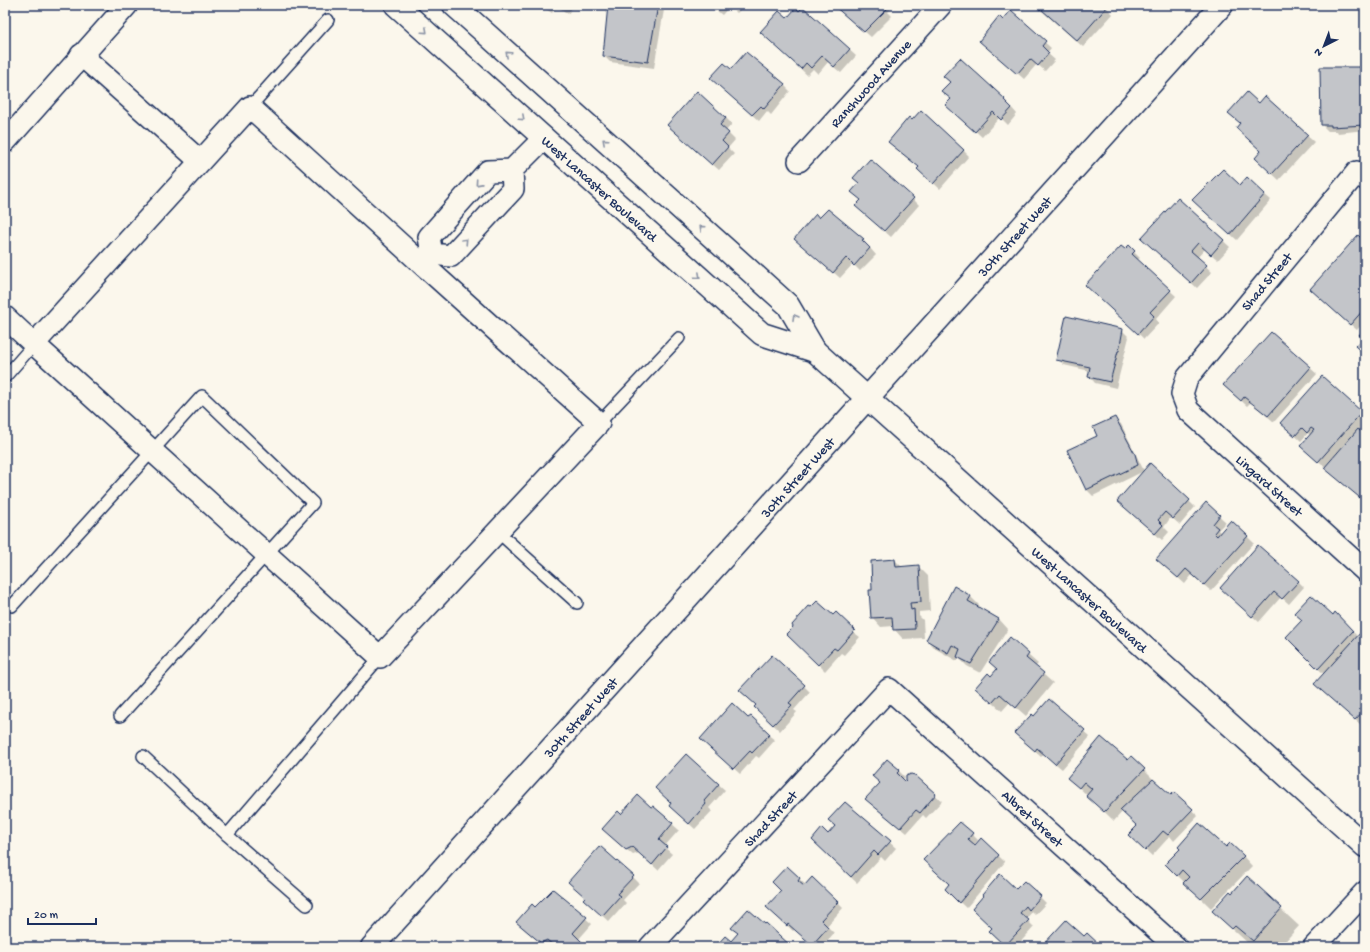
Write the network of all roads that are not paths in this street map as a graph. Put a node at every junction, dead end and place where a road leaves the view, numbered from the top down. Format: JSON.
{"nodes":[{"id":1,"x":127,"y":5,"type":"edge"},
{"id":2,"x":396,"y":5,"type":"edge"},
{"id":3,"x":454,"y":5,"type":"edge"},
{"id":4,"x":941,"y":5,"type":"edge"},
{"id":5,"x":1222,"y":5,"type":"edge"},
{"id":6,"x":328,"y":20,"type":"dead end"},
{"id":7,"x":81,"y":55,"type":"junction"},
{"id":8,"x":250,"y":107,"type":"junction"},
{"id":9,"x":544,"y":138,"type":"junction"},
{"id":10,"x":5,"y":142,"type":"edge"},
{"id":11,"x":200,"y":161,"type":"junction"},
{"id":12,"x":799,"y":161,"type":"dead end"},
{"id":13,"x":512,"y":170,"type":"junction"},
{"id":14,"x":1361,"y":175,"type":"edge"},
{"id":15,"x":426,"y":258,"type":"junction"},
{"id":16,"x":5,"y":317,"type":"edge"},
{"id":17,"x":678,"y":338,"type":"dead end"},
{"id":18,"x":34,"y":344,"type":"junction"},
{"id":19,"x":814,"y":351,"type":"junction"},
{"id":20,"x":5,"y":376,"type":"edge"},
{"id":21,"x":1182,"y":394,"type":"joint"},
{"id":22,"x":867,"y":399,"type":"junction"},
{"id":23,"x":599,"y":423,"type":"junction"},
{"id":24,"x":151,"y":450,"type":"junction"},
{"id":25,"x":498,"y":532,"type":"junction"},
{"id":26,"x":266,"y":554,"type":"junction"},
{"id":27,"x":1365,"y":571,"type":"edge"},
{"id":28,"x":577,"y":603,"type":"dead end"},
{"id":29,"x":12,"y":606,"type":"dead end"},
{"id":30,"x":380,"y":657,"type":"junction"},
{"id":31,"x":889,"y":689,"type":"joint"},
{"id":32,"x":120,"y":716,"type":"dead end"},
{"id":33,"x":143,"y":756,"type":"dead end"},
{"id":34,"x":227,"y":835,"type":"junction"},
{"id":35,"x":1365,"y":846,"type":"edge"},
{"id":36,"x":1365,"y":892,"type":"edge"},
{"id":37,"x":307,"y":904,"type":"dead end"},
{"id":38,"x":372,"y":947,"type":"edge"},
{"id":39,"x":650,"y":947,"type":"edge"},
{"id":40,"x":1176,"y":947,"type":"edge"},
{"id":41,"x":1314,"y":947,"type":"edge"}],
"edges":[{"from":1,"to":7,"type":"street"},
{"from":2,"to":9,"type":"street","name":"West Lancaster Boulevard","one_way":true},
{"from":19,"to":3,"type":"street","name":"West Lancaster Boulevard","one_way":true},
{"from":4,"to":12,"type":"street","name":"Ranchwood Avenue"},
{"from":5,"to":22,"type":"street","name":"30th Street West"},
{"from":6,"to":8,"type":"lane"},
{"from":7,"to":10,"type":"street"},
{"from":7,"to":11,"type":"street"},
{"from":8,"to":11,"type":"street"},
{"from":8,"to":15,"type":"street"},
{"from":9,"to":13,"type":"street"},
{"from":9,"to":19,"type":"street","name":"West Lancaster Boulevard","one_way":true},
{"from":11,"to":18,"type":"street"},
{"from":13,"to":15,"type":"street","one_way":true},
{"from":15,"to":13,"type":"street","one_way":true},
{"from":14,"to":21,"type":"street","name":"Shad Street"},
{"from":15,"to":23,"type":"street"},
{"from":16,"to":18,"type":"street"},
{"from":17,"to":23,"type":"lane"},
{"from":18,"to":20,"type":"lane"},
{"from":18,"to":24,"type":"street"},
{"from":19,"to":22,"type":"street","name":"West Lancaster Boulevard"},
{"from":21,"to":27,"type":"street","name":"Lingard Street"},
{"from":22,"to":35,"type":"street","name":"West Lancaster Boulevard"},
{"from":22,"to":38,"type":"street","name":"30th Street West"},
{"from":23,"to":25,"type":"street"},
{"from":24,"to":26,"type":"street"},
{"from":24,"to":26,"type":"lane"},
{"from":24,"to":29,"type":"lane"},
{"from":25,"to":28,"type":"lane"},
{"from":25,"to":30,"type":"street"},
{"from":26,"to":30,"type":"street"},
{"from":26,"to":32,"type":"lane"},
{"from":30,"to":34,"type":"lane"},
{"from":31,"to":39,"type":"street","name":"Shad Street"},
{"from":31,"to":40,"type":"street","name":"Albret Street"},
{"from":33,"to":34,"type":"lane"},
{"from":34,"to":37,"type":"lane"},
{"from":36,"to":41,"type":"street"}]}
